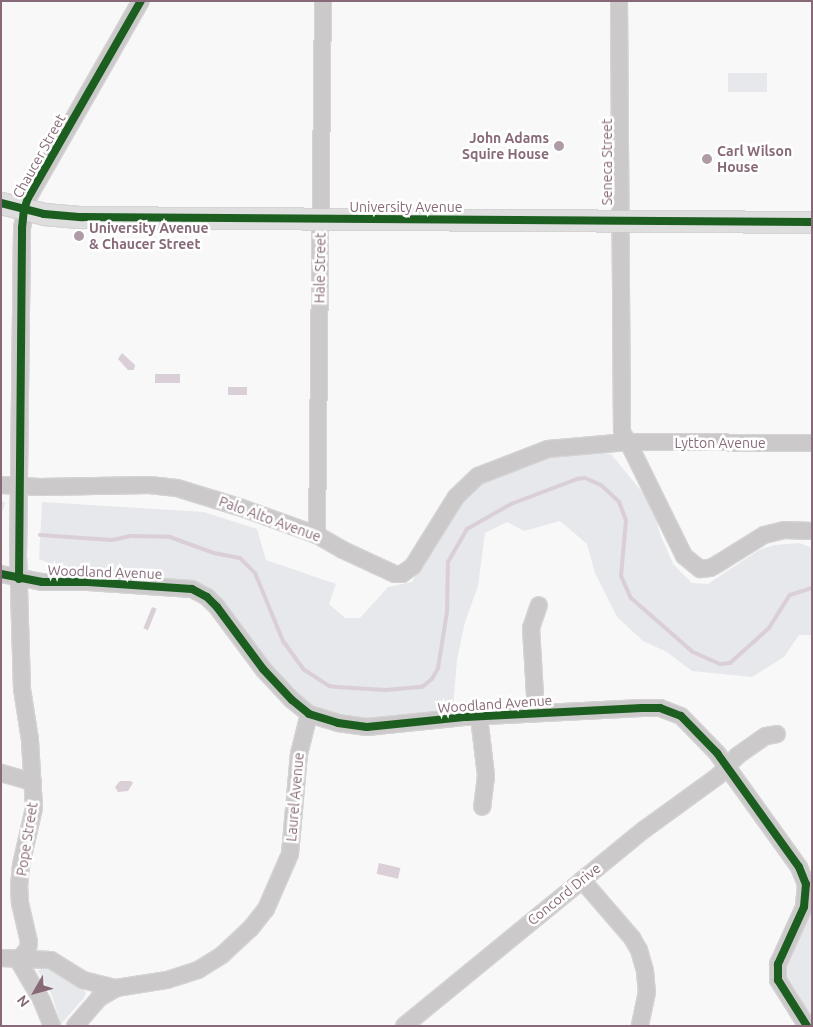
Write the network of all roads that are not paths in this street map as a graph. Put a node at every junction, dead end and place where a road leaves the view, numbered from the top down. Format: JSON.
{"nodes":[{"id":1,"x":141,"y":1,"type":"edge"},
{"id":2,"x":323,"y":1,"type":"edge"},
{"id":3,"x":619,"y":1,"type":"edge"},
{"id":4,"x":1,"y":203,"type":"edge"},
{"id":5,"x":24,"y":210,"type":"junction"},
{"id":6,"x":320,"y":219,"type":"junction"},
{"id":7,"x":620,"y":221,"type":"junction"},
{"id":8,"x":812,"y":222,"type":"edge"},
{"id":9,"x":628,"y":442,"type":"junction"},
{"id":10,"x":812,"y":443,"type":"edge"},
{"id":11,"x":1,"y":485,"type":"edge"},
{"id":12,"x":20,"y":485,"type":"junction"},
{"id":13,"x":812,"y":531,"type":"edge"},
{"id":14,"x":317,"y":535,"type":"junction"},
{"id":15,"x":1,"y":574,"type":"edge"},
{"id":16,"x":19,"y":579,"type":"junction"},
{"id":17,"x":539,"y":605,"type":"dead end"},
{"id":18,"x":536,"y":712,"type":"junction"},
{"id":19,"x":309,"y":714,"type":"junction"},
{"id":20,"x":479,"y":716,"type":"junction"},
{"id":21,"x":777,"y":734,"type":"dead end"},
{"id":22,"x":728,"y":766,"type":"junction"},
{"id":23,"x":1,"y":773,"type":"edge"},
{"id":24,"x":33,"y":782,"type":"junction"},
{"id":25,"x":482,"y":807,"type":"dead end"},
{"id":26,"x":582,"y":880,"type":"junction"},
{"id":27,"x":1,"y":958,"type":"edge"},
{"id":28,"x":18,"y":960,"type":"junction"},
{"id":29,"x":116,"y":988,"type":"junction"},
{"id":30,"x":77,"y":1022,"type":"edge"},
{"id":31,"x":52,"y":1026,"type":"edge"},
{"id":32,"x":404,"y":1026,"type":"edge"},
{"id":33,"x":640,"y":1026,"type":"edge"},
{"id":34,"x":807,"y":1026,"type":"edge"}],
"edges":[{"from":1,"to":5,"type":"street","name":"Chaucer Street"},
{"from":2,"to":6,"type":"street","name":"Hale Street"},
{"from":3,"to":7,"type":"street","name":"Seneca Street"},
{"from":4,"to":5,"type":"main road","name":"University Avenue"},
{"from":5,"to":6,"type":"main road","name":"University Avenue"},
{"from":5,"to":12,"type":"street","name":"Chaucer Street"},
{"from":6,"to":7,"type":"main road","name":"University Avenue"},
{"from":6,"to":14,"type":"street","name":"Hale Street"},
{"from":7,"to":8,"type":"main road","name":"University Avenue"},
{"from":7,"to":9,"type":"street","name":"Seneca Street"},
{"from":9,"to":10,"type":"street","name":"Lytton Avenue"},
{"from":9,"to":13,"type":"street"},
{"from":9,"to":14,"type":"street","name":"Palo Alto Avenue"},
{"from":11,"to":12,"type":"street","name":"Palo Alto Avenue"},
{"from":12,"to":14,"type":"street","name":"Palo Alto Avenue"},
{"from":12,"to":16,"type":"street","name":"Chaucer Street"},
{"from":15,"to":16,"type":"street","name":"Woodland Avenue"},
{"from":16,"to":19,"type":"street","name":"Woodland Avenue"},
{"from":16,"to":24,"type":"street","name":"Pope Street"},
{"from":17,"to":18,"type":"street"},
{"from":18,"to":20,"type":"street","name":"Woodland Avenue"},
{"from":18,"to":22,"type":"street","name":"Woodland Avenue"},
{"from":19,"to":20,"type":"street","name":"Woodland Avenue"},
{"from":19,"to":29,"type":"street","name":"Laurel Avenue"},
{"from":20,"to":25,"type":"street"},
{"from":21,"to":22,"type":"street","name":"Concord Drive"},
{"from":22,"to":26,"type":"street","name":"Concord Drive"},
{"from":22,"to":34,"type":"street","name":"Woodland Avenue"},
{"from":23,"to":24,"type":"street"},
{"from":24,"to":28,"type":"street","name":"Pope Street"},
{"from":26,"to":32,"type":"street","name":"Concord Drive"},
{"from":26,"to":33,"type":"street"},
{"from":27,"to":28,"type":"street","name":"Laurel Avenue"},
{"from":28,"to":29,"type":"street","name":"Laurel Avenue"},
{"from":28,"to":31,"type":"street"},
{"from":29,"to":30,"type":"street"}]}
